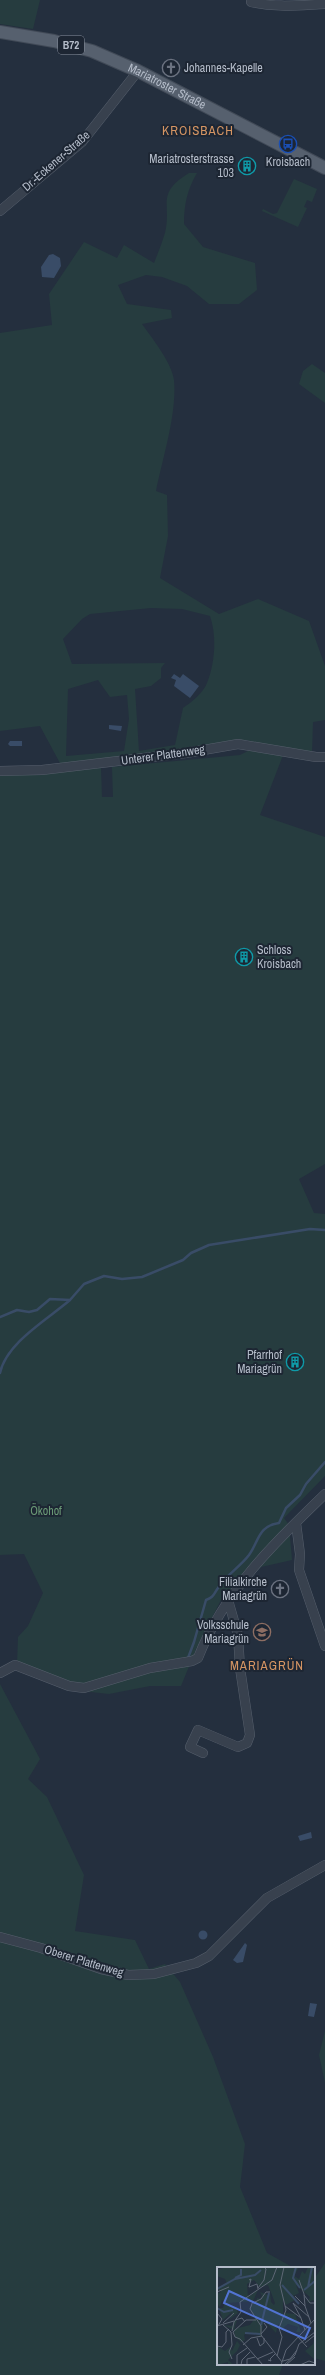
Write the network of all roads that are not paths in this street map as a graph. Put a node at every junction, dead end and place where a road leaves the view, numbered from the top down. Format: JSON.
{"nodes":[{"id":1,"x":251,"y":2,"type":"dead end"},
{"id":2,"x":325,"y":4,"type":"edge"},
{"id":3,"x":0,"y":32,"type":"edge"},
{"id":4,"x":138,"y":71,"type":"junction"},
{"id":5,"x":325,"y":168,"type":"edge"},
{"id":6,"x":0,"y":211,"type":"edge"},
{"id":7,"x":325,"y":757,"type":"edge"},
{"id":8,"x":0,"y":771,"type":"edge"},
{"id":9,"x":325,"y":1494,"type":"edge"},
{"id":10,"x":296,"y":1523,"type":"junction"},
{"id":11,"x":228,"y":1600,"type":"junction"},
{"id":12,"x":325,"y":1646,"type":"edge"},
{"id":13,"x":0,"y":1673,"type":"edge"},
{"id":14,"x":203,"y":1753,"type":"dead end"},
{"id":15,"x":325,"y":1865,"type":"edge"},
{"id":16,"x":0,"y":1937,"type":"edge"}],
"edges":[{"from":1,"to":2,"type":"street"},
{"from":3,"to":4,"type":"main road","name":"Mariatroster Straße","number":"B72"},
{"from":4,"to":5,"type":"main road","name":"Mariatroster Straße","number":"B72"},
{"from":4,"to":6,"type":"street","name":"Dr.-Eckener-Straße"},
{"from":7,"to":8,"type":"street","name":"Unterer Plattenweg"},
{"from":9,"to":10,"type":"street"},
{"from":10,"to":11,"type":"street"},
{"from":10,"to":12,"type":"street"},
{"from":11,"to":13,"type":"street"},
{"from":11,"to":14,"type":"street"},
{"from":15,"to":16,"type":"street","name":"Oberer Plattenweg"}]}
